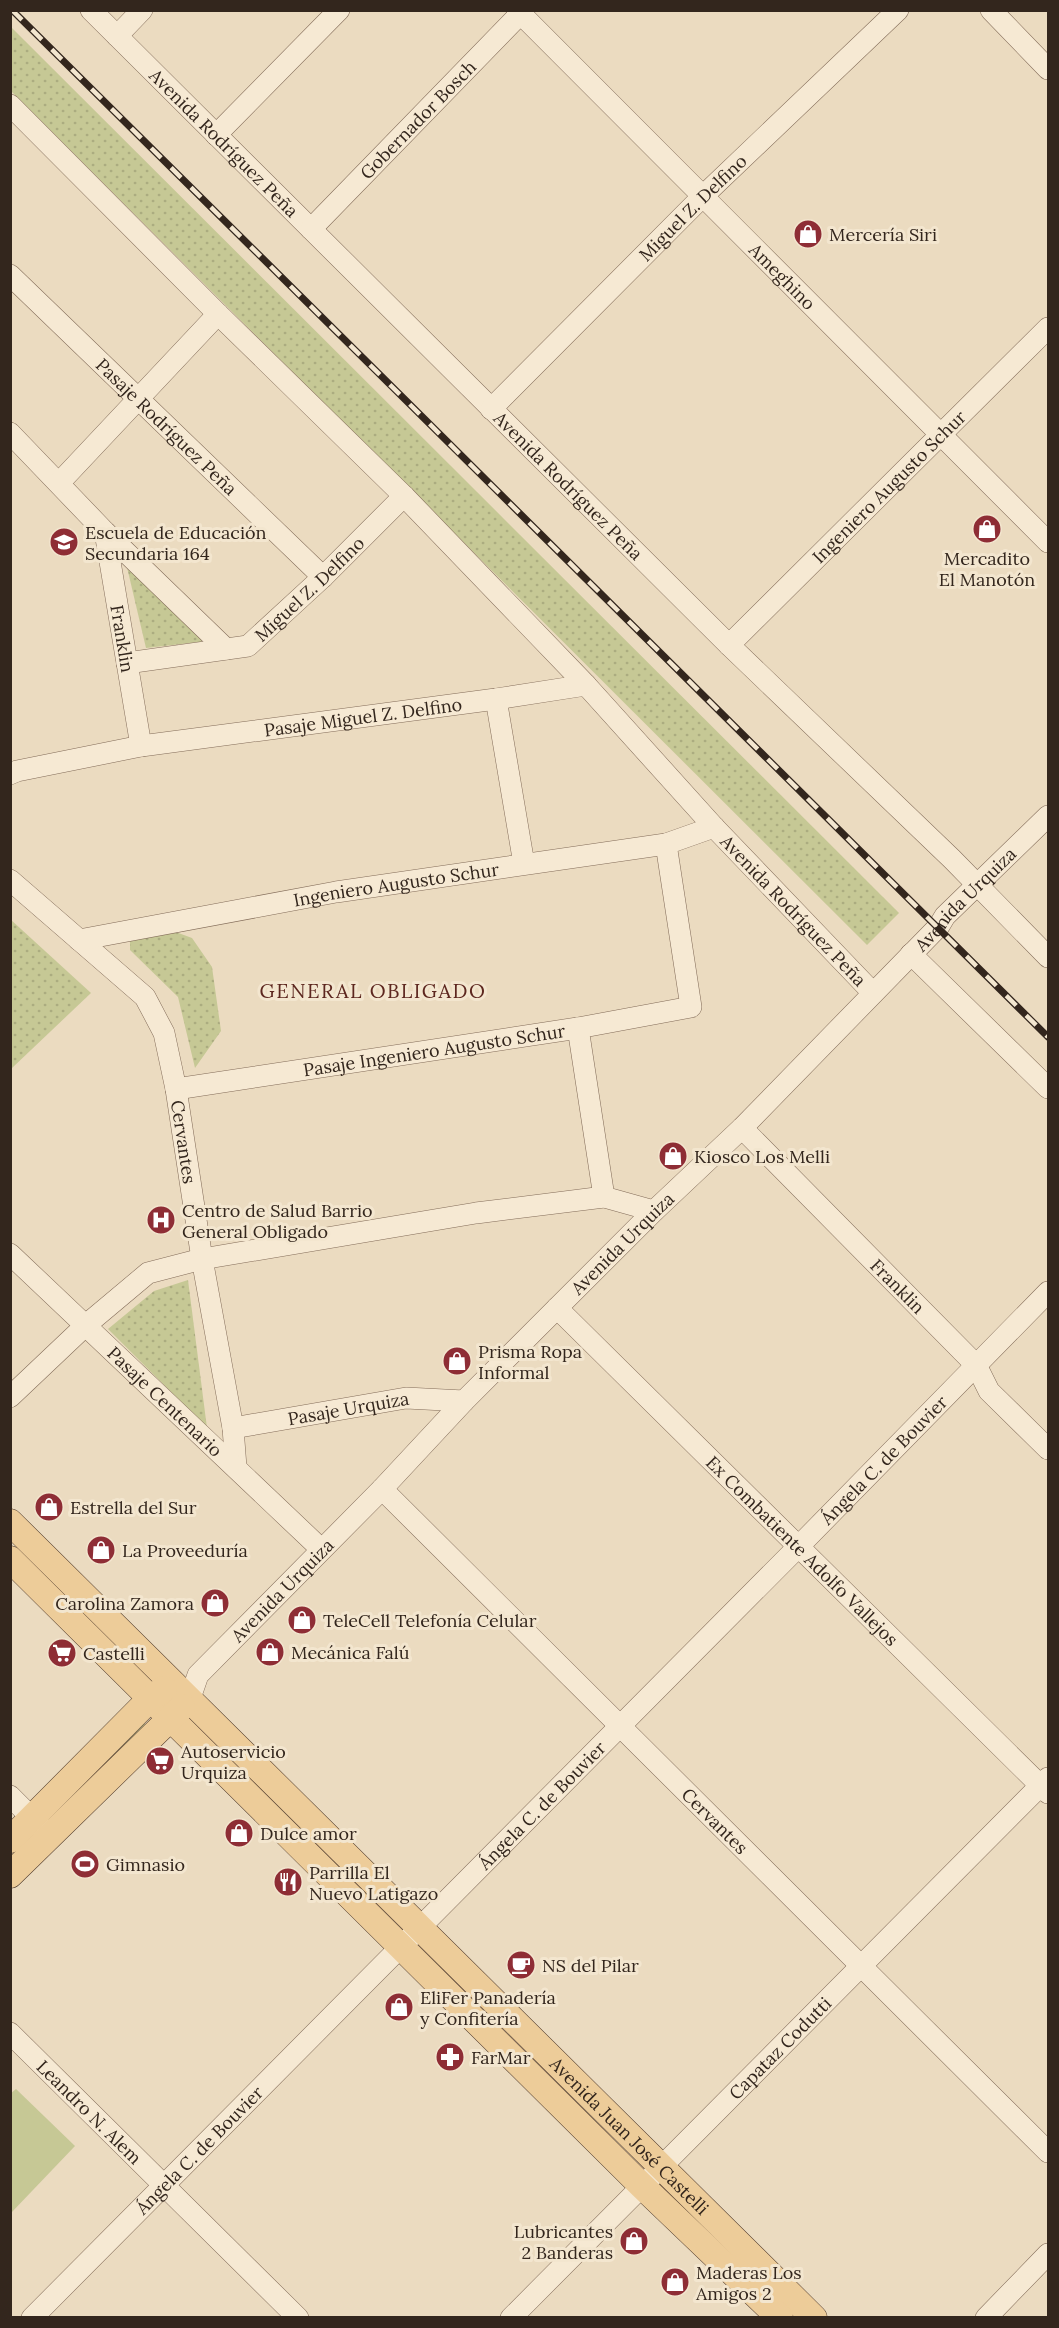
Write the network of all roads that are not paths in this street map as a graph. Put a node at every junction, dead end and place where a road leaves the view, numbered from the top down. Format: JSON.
{"nodes":[{"id":1,"x":91,"y":10,"type":"edge"},
{"id":2,"x":142,"y":10,"type":"edge"},
{"id":3,"x":339,"y":10,"type":"edge"},
{"id":4,"x":898,"y":10,"type":"edge"},
{"id":5,"x":991,"y":10,"type":"edge"},
{"id":6,"x":521,"y":12,"type":"edge"},
{"id":7,"x":117,"y":36,"type":"junction"},
{"id":8,"x":1048,"y":69,"type":"edge"},
{"id":9,"x":10,"y":105,"type":"edge"},
{"id":10,"x":216,"y":135,"type":"junction"},
{"id":11,"x":702,"y":197,"type":"junction"},
{"id":12,"x":310,"y":229,"type":"junction"},
{"id":13,"x":10,"y":275,"type":"edge"},
{"id":14,"x":218,"y":314,"type":"junction"},
{"id":15,"x":1048,"y":328,"type":"edge"},
{"id":16,"x":138,"y":401,"type":"junction"},
{"id":17,"x":491,"y":409,"type":"junction"},
{"id":18,"x":941,"y":432,"type":"junction"},
{"id":19,"x":10,"y":433,"type":"edge"},
{"id":20,"x":60,"y":482,"type":"junction"},
{"id":21,"x":404,"y":496,"type":"junction"},
{"id":22,"x":105,"y":532,"type":"junction"},
{"id":23,"x":1048,"y":542,"type":"edge"},
{"id":24,"x":323,"y":577,"type":"junction"},
{"id":25,"x":729,"y":645,"type":"junction"},
{"id":26,"x":226,"y":649,"type":"junction"},
{"id":27,"x":127,"y":663,"type":"junction"},
{"id":28,"x":586,"y":685,"type":"junction"},
{"id":29,"x":496,"y":699,"type":"junction"},
{"id":30,"x":141,"y":746,"type":"junction"},
{"id":31,"x":10,"y":774,"type":"edge"},
{"id":32,"x":1048,"y":816,"type":"edge"},
{"id":33,"x":714,"y":827,"type":"junction"},
{"id":34,"x":666,"y":844,"type":"junction"},
{"id":35,"x":524,"y":864,"type":"junction"},
{"id":36,"x":10,"y":880,"type":"edge"},
{"id":37,"x":979,"y":886,"type":"junction"},
{"id":38,"x":79,"y":940,"type":"junction"},
{"id":39,"x":911,"y":954,"type":"junction"},
{"id":40,"x":1048,"y":957,"type":"edge"},
{"id":41,"x":873,"y":993,"type":"junction"},
{"id":42,"x":578,"y":1028,"type":"junction"},
{"id":43,"x":1048,"y":1088,"type":"edge"},
{"id":44,"x":176,"y":1089,"type":"junction"},
{"id":45,"x":742,"y":1128,"type":"junction"},
{"id":46,"x":604,"y":1197,"type":"junction"},
{"id":47,"x":654,"y":1211,"type":"junction"},
{"id":48,"x":10,"y":1254,"type":"edge"},
{"id":49,"x":202,"y":1259,"type":"junction"},
{"id":50,"x":1048,"y":1292,"type":"edge"},
{"id":51,"x":557,"y":1308,"type":"junction"},
{"id":52,"x":86,"y":1325,"type":"junction"},
{"id":53,"x":976,"y":1365,"type":"junction"},
{"id":54,"x":10,"y":1397,"type":"edge"},
{"id":55,"x":464,"y":1401,"type":"junction"},
{"id":56,"x":233,"y":1428,"type":"junction"},
{"id":57,"x":1048,"y":1449,"type":"edge"},
{"id":58,"x":236,"y":1467,"type":"junction"},
{"id":59,"x":382,"y":1489,"type":"junction"},
{"id":60,"x":10,"y":1522,"type":"edge"},
{"id":61,"x":798,"y":1547,"type":"junction"},
{"id":62,"x":321,"y":1549,"type":"junction"},
{"id":63,"x":10,"y":1559,"type":"edge"},
{"id":64,"x":180,"y":1692,"type":"junction"},
{"id":65,"x":151,"y":1698,"type":"junction"},
{"id":66,"x":170,"y":1718,"type":"junction"},
{"id":67,"x":619,"y":1727,"type":"junction"},
{"id":68,"x":1046,"y":1785,"type":"edge"},
{"id":69,"x":10,"y":1796,"type":"edge"},
{"id":70,"x":41,"y":1827,"type":"junction"},
{"id":71,"x":10,"y":1840,"type":"edge"},
{"id":72,"x":10,"y":1875,"type":"edge"},
{"id":73,"x":421,"y":1927,"type":"junction"},
{"id":74,"x":402,"y":1946,"type":"junction"},
{"id":75,"x":863,"y":1966,"type":"junction"},
{"id":76,"x":10,"y":2033,"type":"edge"},
{"id":77,"x":1048,"y":2152,"type":"edge"},
{"id":78,"x":661,"y":2167,"type":"junction"},
{"id":79,"x":162,"y":2184,"type":"junction"},
{"id":80,"x":642,"y":2186,"type":"junction"},
{"id":81,"x":1048,"y":2254,"type":"edge"},
{"id":82,"x":32,"y":2318,"type":"edge"},
{"id":83,"x":298,"y":2318,"type":"edge"},
{"id":84,"x":512,"y":2318,"type":"edge"},
{"id":85,"x":780,"y":2318,"type":"edge"},
{"id":86,"x":814,"y":2318,"type":"edge"},
{"id":87,"x":986,"y":2318,"type":"edge"}],
"edges":[{"from":1,"to":7,"type":"street","name":"Avenida Rodríguez Peña"},
{"from":2,"to":7,"type":"street"},
{"from":3,"to":10,"type":"street"},
{"from":4,"to":11,"type":"street","name":"Miguel Z. Delfino"},
{"from":5,"to":8,"type":"street"},
{"from":6,"to":11,"type":"street","name":"Ameghino"},
{"from":6,"to":12,"type":"street","name":"Gobernador Bosch"},
{"from":7,"to":10,"type":"street","name":"Avenida Rodríguez Peña"},
{"from":9,"to":14,"type":"street","name":"Avenida Rodríguez Peña"},
{"from":10,"to":12,"type":"street","name":"Avenida Rodríguez Peña"},
{"from":11,"to":17,"type":"street","name":"Miguel Z. Delfino"},
{"from":11,"to":18,"type":"street","name":"Ameghino"},
{"from":12,"to":17,"type":"street","name":"Avenida Rodríguez Peña"},
{"from":13,"to":16,"type":"street","name":"Pasaje Rodríguez Peña"},
{"from":14,"to":16,"type":"street"},
{"from":14,"to":21,"type":"street","name":"Avenida Rodríguez Peña"},
{"from":15,"to":18,"type":"street","name":"Ingeniero Augusto Schur"},
{"from":16,"to":20,"type":"street"},
{"from":16,"to":24,"type":"street","name":"Pasaje Rodríguez Peña"},
{"from":17,"to":25,"type":"street","name":"Avenida Rodríguez Peña"},
{"from":18,"to":23,"type":"street","name":"Ameghino"},
{"from":18,"to":25,"type":"street","name":"Ingeniero Augusto Schur"},
{"from":19,"to":20,"type":"street"},
{"from":20,"to":22,"type":"street"},
{"from":21,"to":24,"type":"street","name":"Miguel Z. Delfino"},
{"from":21,"to":28,"type":"street","name":"Avenida Rodríguez Peña"},
{"from":22,"to":26,"type":"street"},
{"from":22,"to":27,"type":"street","name":"Franklin"},
{"from":24,"to":26,"type":"street","name":"Miguel Z. Delfino"},
{"from":25,"to":37,"type":"street","name":"Avenida Rodríguez Peña"},
{"from":26,"to":27,"type":"street","name":"Miguel Z. Delfino"},
{"from":27,"to":30,"type":"street","name":"Franklin"},
{"from":28,"to":29,"type":"street","name":"Pasaje Miguel Z. Delfino"},
{"from":28,"to":33,"type":"street","name":"Avenida Rodríguez Peña"},
{"from":29,"to":30,"type":"street","name":"Pasaje Miguel Z. Delfino"},
{"from":29,"to":35,"type":"street"},
{"from":30,"to":31,"type":"street"},
{"from":32,"to":37,"type":"street","name":"Avenida Urquiza"},
{"from":33,"to":34,"type":"street","name":"Ingeniero Augusto Schur"},
{"from":33,"to":41,"type":"street","name":"Avenida Rodríguez Peña"},
{"from":34,"to":35,"type":"street","name":"Ingeniero Augusto Schur"},
{"from":34,"to":42,"type":"street","name":"Pasaje Ingeniero Augusto Schur"},
{"from":35,"to":38,"type":"street","name":"Ingeniero Augusto Schur"},
{"from":36,"to":38,"type":"street","name":"Cervantes"},
{"from":37,"to":39,"type":"street","name":"Avenida Urquiza"},
{"from":37,"to":40,"type":"street","name":"Avenida Rodríguez Peña"},
{"from":38,"to":44,"type":"street","name":"Cervantes"},
{"from":39,"to":41,"type":"street","name":"Avenida Urquiza"},
{"from":39,"to":43,"type":"street"},
{"from":41,"to":45,"type":"street","name":"Avenida Urquiza"},
{"from":42,"to":44,"type":"street","name":"Pasaje Ingeniero Augusto Schur"},
{"from":42,"to":46,"type":"street"},
{"from":44,"to":49,"type":"street","name":"Cervantes"},
{"from":45,"to":47,"type":"street","name":"Avenida Urquiza"},
{"from":45,"to":53,"type":"street","name":"Franklin"},
{"from":46,"to":47,"type":"street"},
{"from":46,"to":49,"type":"street"},
{"from":47,"to":51,"type":"street","name":"Avenida Urquiza"},
{"from":48,"to":52,"type":"street","name":"Pasaje Centenario"},
{"from":49,"to":52,"type":"street"},
{"from":49,"to":56,"type":"street","name":"Cervantes"},
{"from":50,"to":53,"type":"street","name":"Ángela C. de Bouvier"},
{"from":51,"to":55,"type":"street","name":"Avenida Urquiza"},
{"from":51,"to":61,"type":"street","name":"Ex Combatiente Adolfo Vallejos"},
{"from":52,"to":54,"type":"street"},
{"from":52,"to":58,"type":"street","name":"Pasaje Centenario"},
{"from":53,"to":57,"type":"street","name":"Franklin"},
{"from":53,"to":61,"type":"street","name":"Ángela C. de Bouvier"},
{"from":55,"to":56,"type":"street","name":"Pasaje Urquiza"},
{"from":55,"to":59,"type":"street","name":"Avenida Urquiza"},
{"from":56,"to":58,"type":"street","name":"Cervantes"},
{"from":58,"to":62,"type":"street","name":"Pasaje Centenario"},
{"from":59,"to":62,"type":"street","name":"Avenida Urquiza"},
{"from":59,"to":67,"type":"street","name":"Cervantes"},
{"from":60,"to":64,"type":"main road","name":"Avenida Juan José Castelli"},
{"from":61,"to":67,"type":"street","name":"Ángela C. de Bouvier"},
{"from":61,"to":68,"type":"street","name":"Ex Combatiente Adolfo Vallejos"},
{"from":62,"to":64,"type":"street","name":"Avenida Urquiza"},
{"from":63,"to":65,"type":"main road","name":"Avenida Juan José Castelli"},
{"from":64,"to":65,"type":"main road","name":"Avenida Urquiza"},
{"from":64,"to":66,"type":"main road","name":"Avenida Urquiza"},
{"from":64,"to":73,"type":"main road","name":"Avenida Juan José Castelli"},
{"from":65,"to":66,"type":"main road","name":"Avenida Juan José Castelli"},
{"from":65,"to":70,"type":"main road","name":"Avenida Urquiza"},
{"from":66,"to":70,"type":"main road","name":"Avenida Urquiza"},
{"from":66,"to":74,"type":"main road","name":"Avenida Juan José Castelli"},
{"from":67,"to":73,"type":"street","name":"Ángela C. de Bouvier"},
{"from":67,"to":75,"type":"street","name":"Cervantes"},
{"from":68,"to":75,"type":"street","name":"Capataz Codutti"},
{"from":69,"to":70,"type":"street"},
{"from":70,"to":71,"type":"main road","name":"Avenida Urquiza"},
{"from":70,"to":72,"type":"main road","name":"Avenida Urquiza"},
{"from":73,"to":74,"type":"street","name":"Ángela C. de Bouvier"},
{"from":73,"to":78,"type":"main road","name":"Avenida Juan José Castelli"},
{"from":74,"to":79,"type":"street","name":"Ángela C. de Bouvier"},
{"from":74,"to":80,"type":"main road","name":"Avenida Juan José Castelli"},
{"from":75,"to":77,"type":"street","name":"Cervantes"},
{"from":75,"to":78,"type":"street","name":"Capataz Codutti"},
{"from":76,"to":79,"type":"street","name":"Leandro N. Alem"},
{"from":78,"to":80,"type":"street","name":"Capataz Codutti"},
{"from":78,"to":86,"type":"main road","name":"Avenida Juan José Castelli"},
{"from":79,"to":82,"type":"street","name":"Ángela C. de Bouvier"},
{"from":79,"to":83,"type":"street","name":"Leandro N. Alem"},
{"from":80,"to":84,"type":"street","name":"Capataz Codutti"},
{"from":80,"to":85,"type":"main road","name":"Avenida Juan José Castelli"},
{"from":81,"to":87,"type":"street"}]}
